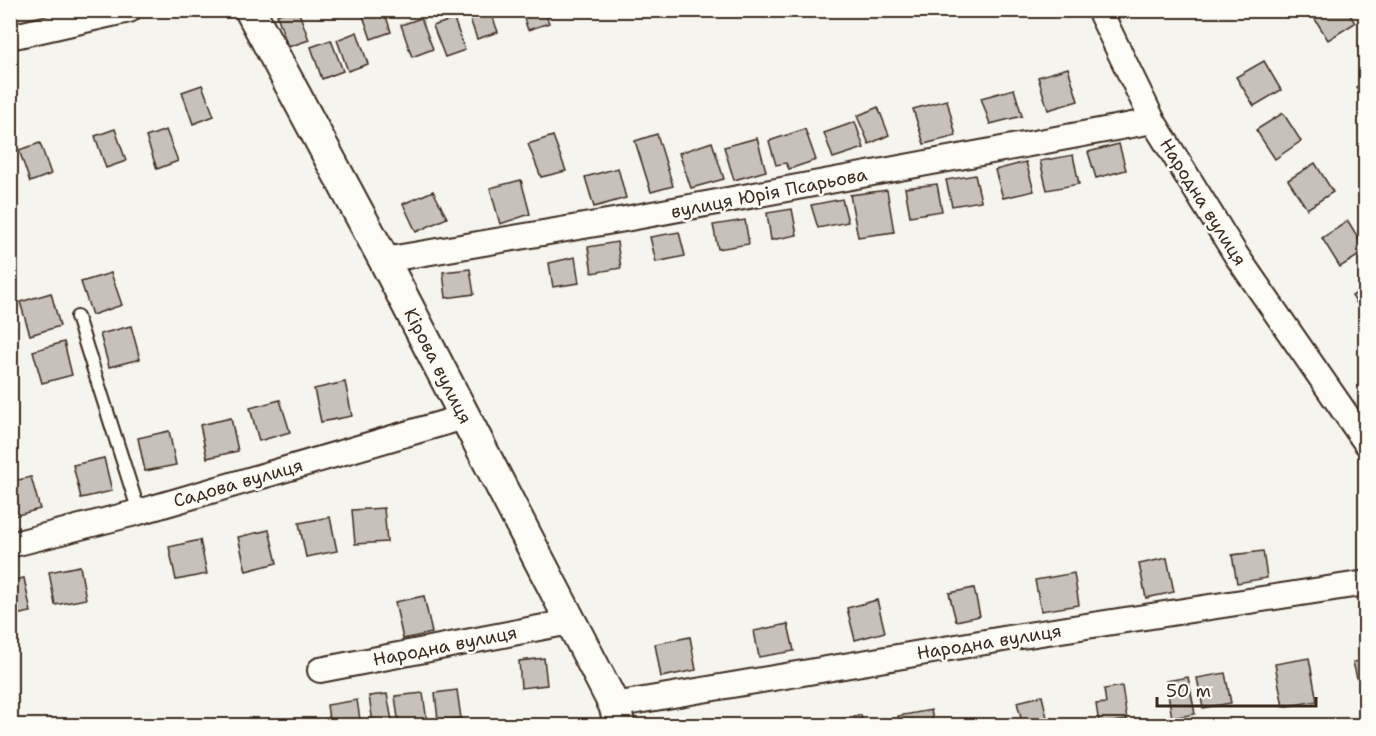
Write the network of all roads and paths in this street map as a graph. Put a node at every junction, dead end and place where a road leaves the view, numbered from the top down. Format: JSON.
{"nodes":[{"id":1,"x":129,"y":10,"type":"edge"},
{"id":2,"x":250,"y":10,"type":"edge"},
{"id":3,"x":1099,"y":10,"type":"edge"},
{"id":4,"x":10,"y":38,"type":"edge"},
{"id":5,"x":1153,"y":121,"type":"junction"},
{"id":6,"x":384,"y":260,"type":"junction"},
{"id":7,"x":77,"y":317,"type":"dead end"},
{"id":8,"x":464,"y":417,"type":"junction"},
{"id":9,"x":1365,"y":442,"type":"edge"},
{"id":10,"x":139,"y":512,"type":"junction"},
{"id":11,"x":10,"y":545,"type":"edge"},
{"id":12,"x":1365,"y":583,"type":"edge"},
{"id":13,"x":570,"y":622,"type":"junction"},
{"id":14,"x":321,"y":670,"type":"dead end"},
{"id":15,"x":617,"y":716,"type":"edge"}],
"edges":[{"from":1,"to":4,"type":"street"},
{"from":2,"to":6,"type":"street","name":"Кірова вулиця"},
{"from":3,"to":5,"type":"street","name":"Народна вулиця"},
{"from":5,"to":6,"type":"street","name":"вулиця Юрія Псарьова"},
{"from":5,"to":9,"type":"street","name":"Народна вулиця"},
{"from":6,"to":8,"type":"street","name":"Кірова вулиця"},
{"from":7,"to":10,"type":"lane"},
{"from":8,"to":10,"type":"street","name":"Садова вулиця"},
{"from":8,"to":13,"type":"street","name":"Кірова вулиця"},
{"from":10,"to":11,"type":"street","name":"Садова вулиця"},
{"from":12,"to":15,"type":"street"},
{"from":13,"to":14,"type":"street","name":"Народна вулиця"},
{"from":13,"to":15,"type":"street","name":"Кірова вулиця"}]}
